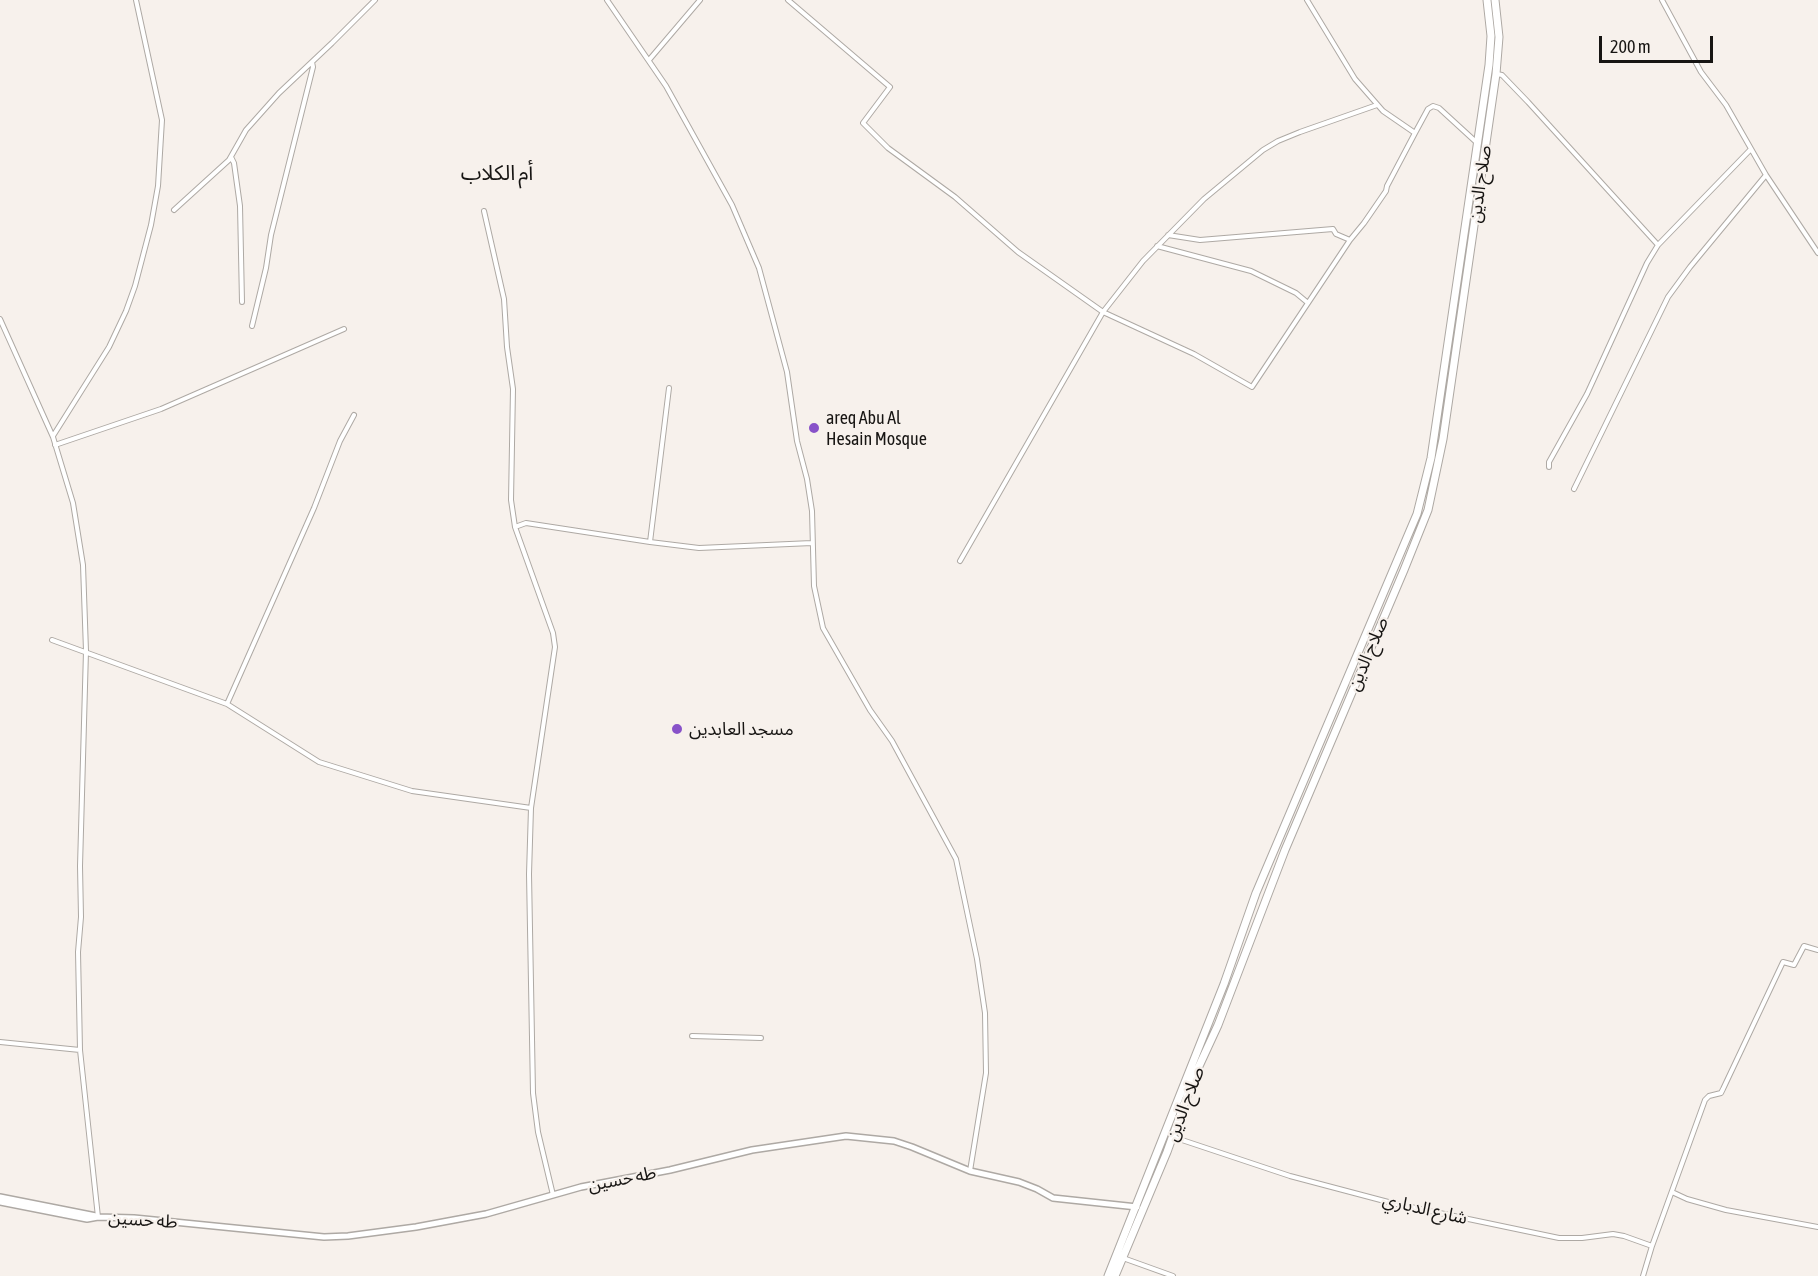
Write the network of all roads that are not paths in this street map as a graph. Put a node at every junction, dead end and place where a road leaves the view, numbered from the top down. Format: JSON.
{"nodes":[{"id":1,"x":136,"y":0,"type":"edge"},
{"id":2,"x":375,"y":0,"type":"edge"},
{"id":3,"x":607,"y":0,"type":"edge"},
{"id":4,"x":700,"y":0,"type":"edge"},
{"id":5,"x":788,"y":0,"type":"edge"},
{"id":6,"x":1306,"y":0,"type":"edge"},
{"id":7,"x":1487,"y":0,"type":"edge"},
{"id":8,"x":1495,"y":0,"type":"edge"},
{"id":9,"x":1662,"y":0,"type":"edge"},
{"id":10,"x":649,"y":60,"type":"junction"},
{"id":11,"x":312,"y":62,"type":"junction"},
{"id":12,"x":1496,"y":74,"type":"junction"},
{"id":13,"x":1377,"y":105,"type":"junction"},
{"id":14,"x":1415,"y":133,"type":"junction"},
{"id":15,"x":1475,"y":141,"type":"dead end"},
{"id":16,"x":1751,"y":149,"type":"junction"},
{"id":17,"x":231,"y":157,"type":"junction"},
{"id":18,"x":1766,"y":175,"type":"junction"},
{"id":19,"x":174,"y":210,"type":"dead end"},
{"id":20,"x":484,"y":212,"type":"dead end"},
{"id":21,"x":1168,"y":235,"type":"junction"},
{"id":22,"x":1350,"y":240,"type":"junction"},
{"id":23,"x":1658,"y":245,"type":"junction"},
{"id":24,"x":1157,"y":246,"type":"junction"},
{"id":25,"x":1818,"y":253,"type":"edge"},
{"id":26,"x":1456,"y":286,"type":"junction"},
{"id":27,"x":1465,"y":288,"type":"junction"},
{"id":28,"x":242,"y":302,"type":"dead end"},
{"id":29,"x":1308,"y":303,"type":"junction"},
{"id":30,"x":1103,"y":312,"type":"junction"},
{"id":31,"x":0,"y":319,"type":"edge"},
{"id":32,"x":252,"y":326,"type":"dead end"},
{"id":33,"x":344,"y":329,"type":"dead end"},
{"id":34,"x":669,"y":388,"type":"dead end"},
{"id":35,"x":354,"y":415,"type":"dead end"},
{"id":36,"x":53,"y":437,"type":"junction"},
{"id":37,"x":55,"y":446,"type":"junction"},
{"id":38,"x":1549,"y":467,"type":"dead end"},
{"id":39,"x":1574,"y":489,"type":"dead end"},
{"id":40,"x":515,"y":527,"type":"junction"},
{"id":41,"x":650,"y":542,"type":"junction"},
{"id":42,"x":812,"y":543,"type":"junction"},
{"id":43,"x":960,"y":561,"type":"dead end"},
{"id":44,"x":52,"y":640,"type":"dead end"},
{"id":45,"x":86,"y":651,"type":"junction"},
{"id":46,"x":227,"y":704,"type":"junction"},
{"id":47,"x":531,"y":808,"type":"junction"},
{"id":48,"x":1818,"y":950,"type":"edge"},
{"id":49,"x":1204,"y":1034,"type":"junction"},
{"id":50,"x":692,"y":1036,"type":"dead end"},
{"id":51,"x":761,"y":1038,"type":"dead end"},
{"id":52,"x":1212,"y":1038,"type":"junction"},
{"id":53,"x":0,"y":1042,"type":"edge"},
{"id":54,"x":80,"y":1050,"type":"junction"},
{"id":55,"x":1173,"y":1137,"type":"junction"},
{"id":56,"x":969,"y":1171,"type":"junction"},
{"id":57,"x":1672,"y":1192,"type":"junction"},
{"id":58,"x":553,"y":1195,"type":"junction"},
{"id":59,"x":2,"y":1200,"type":"edge"},
{"id":60,"x":1137,"y":1207,"type":"junction"},
{"id":61,"x":98,"y":1217,"type":"junction"},
{"id":62,"x":1818,"y":1227,"type":"edge"},
{"id":63,"x":1652,"y":1246,"type":"junction"},
{"id":64,"x":1123,"y":1258,"type":"junction"},
{"id":65,"x":1108,"y":1276,"type":"edge"},
{"id":66,"x":1115,"y":1276,"type":"edge"},
{"id":67,"x":1173,"y":1276,"type":"edge"},
{"id":68,"x":1643,"y":1276,"type":"edge"}],
"edges":[{"from":1,"to":36,"type":"street"},
{"from":2,"to":11,"type":"street"},
{"from":3,"to":10,"type":"street"},
{"from":4,"to":10,"type":"street"},
{"from":5,"to":30,"type":"street"},
{"from":6,"to":13,"type":"street"},
{"from":7,"to":26,"type":"highway","name":"صلاح الدين"},
{"from":8,"to":12,"type":"highway","name":"صلاح الدين"},
{"from":9,"to":16,"type":"street"},
{"from":10,"to":42,"type":"street"},
{"from":11,"to":17,"type":"street"},
{"from":11,"to":32,"type":"street"},
{"from":12,"to":23,"type":"street"},
{"from":12,"to":27,"type":"highway","name":"صلاح الدين"},
{"from":13,"to":14,"type":"street"},
{"from":13,"to":21,"type":"street"},
{"from":14,"to":15,"type":"street"},
{"from":14,"to":22,"type":"street"},
{"from":16,"to":18,"type":"street"},
{"from":16,"to":23,"type":"street"},
{"from":17,"to":19,"type":"street"},
{"from":17,"to":28,"type":"street"},
{"from":18,"to":25,"type":"street"},
{"from":18,"to":39,"type":"street"},
{"from":20,"to":40,"type":"street"},
{"from":21,"to":22,"type":"street"},
{"from":21,"to":24,"type":"street"},
{"from":22,"to":29,"type":"street"},
{"from":23,"to":38,"type":"street"},
{"from":24,"to":29,"type":"street"},
{"from":24,"to":30,"type":"street"},
{"from":26,"to":27,"type":"highway"},
{"from":26,"to":49,"type":"highway","name":"صلاح الدين"},
{"from":27,"to":52,"type":"highway","name":"صلاح الدين"},
{"from":29,"to":30,"type":"street"},
{"from":30,"to":43,"type":"street"},
{"from":31,"to":36,"type":"street"},
{"from":33,"to":37,"type":"street"},
{"from":34,"to":41,"type":"street"},
{"from":35,"to":46,"type":"street"},
{"from":36,"to":37,"type":"street"},
{"from":37,"to":45,"type":"street"},
{"from":40,"to":41,"type":"street"},
{"from":40,"to":47,"type":"street"},
{"from":41,"to":42,"type":"street"},
{"from":42,"to":56,"type":"street"},
{"from":44,"to":45,"type":"street"},
{"from":45,"to":46,"type":"street"},
{"from":45,"to":54,"type":"street"},
{"from":46,"to":47,"type":"street"},
{"from":47,"to":58,"type":"street"},
{"from":48,"to":57,"type":"street"},
{"from":49,"to":52,"type":"highway"},
{"from":49,"to":60,"type":"highway","name":"صلاح الدين"},
{"from":50,"to":51,"type":"street"},
{"from":52,"to":55,"type":"highway","name":"صلاح الدين"},
{"from":53,"to":54,"type":"street"},
{"from":54,"to":61,"type":"street"},
{"from":55,"to":63,"type":"street","name":"شارع الدباري"},
{"from":55,"to":64,"type":"highway","name":"صلاح الدين"},
{"from":56,"to":58,"type":"street","name":"طه حسين"},
{"from":56,"to":60,"type":"street","name":"طه حسين"},
{"from":57,"to":62,"type":"street"},
{"from":57,"to":63,"type":"street"},
{"from":58,"to":61,"type":"street","name":"طه حسين"},
{"from":59,"to":61,"type":"street","name":"طه حسين"},
{"from":60,"to":65,"type":"highway","name":"صلاح الدين"},
{"from":63,"to":68,"type":"street"},
{"from":64,"to":66,"type":"highway","name":"صلاح الدين"},
{"from":64,"to":67,"type":"street"}]}
